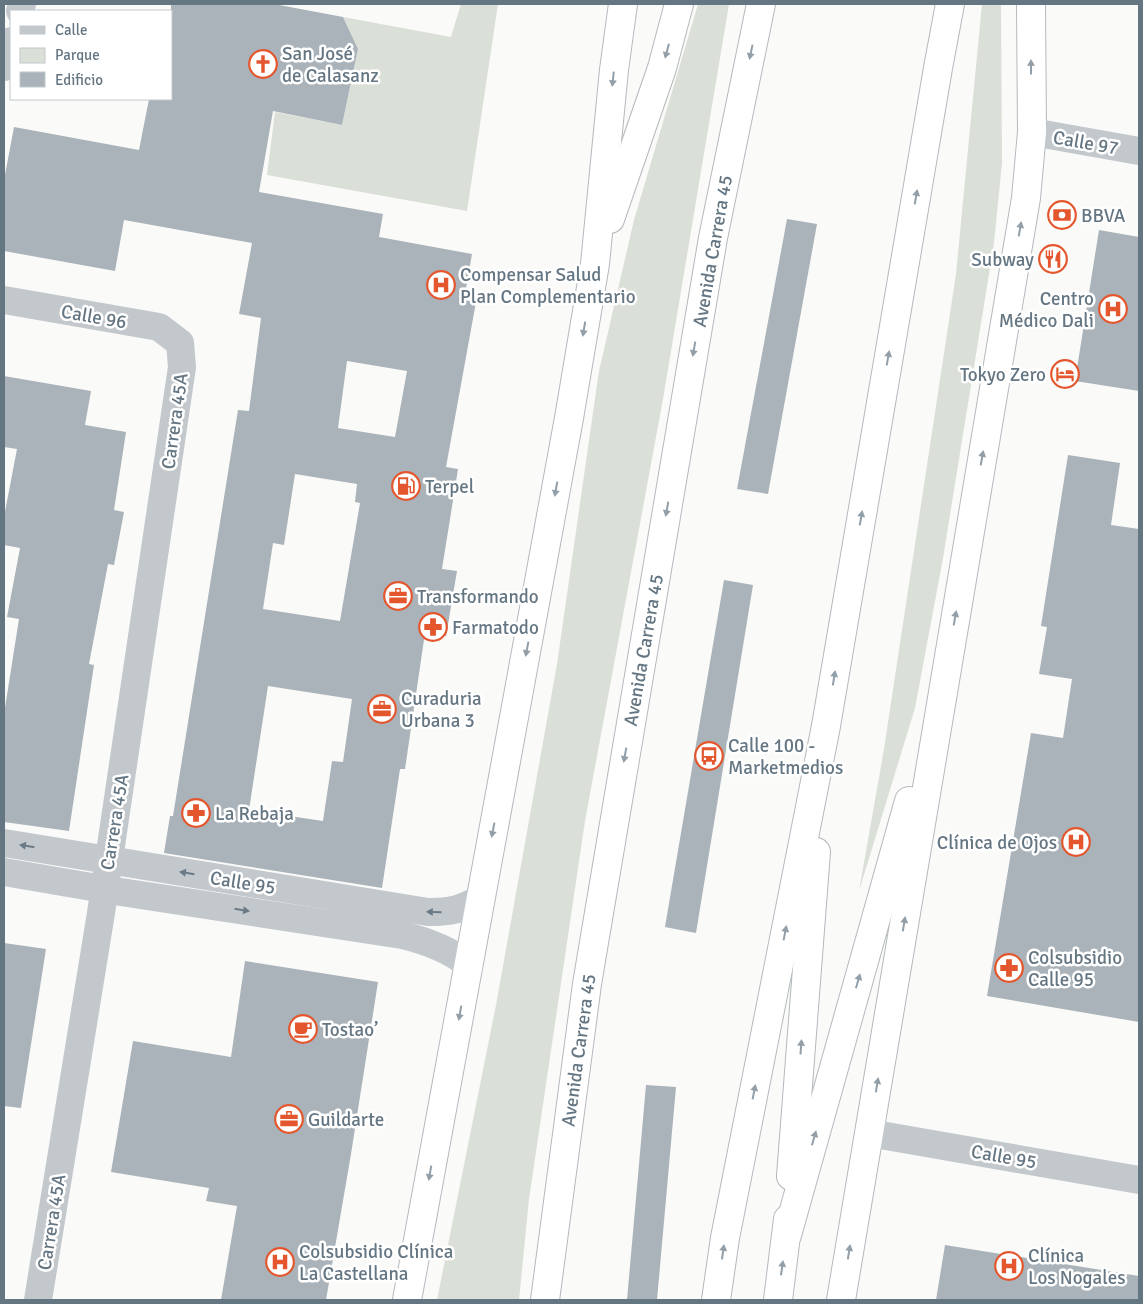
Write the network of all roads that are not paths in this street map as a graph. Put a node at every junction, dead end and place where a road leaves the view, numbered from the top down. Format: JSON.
{"nodes":[{"id":1,"x":623,"y":4,"type":"edge"},
{"id":2,"x":679,"y":4,"type":"edge"},
{"id":3,"x":761,"y":4,"type":"edge"},
{"id":4,"x":942,"y":4,"type":"edge"},
{"id":5,"x":950,"y":4,"type":"edge"},
{"id":6,"x":1031,"y":4,"type":"edge"},
{"id":7,"x":10,"y":46,"type":"edge"},
{"id":8,"x":4,"y":67,"type":"edge"},
{"id":9,"x":938,"y":68,"type":"junction"},
{"id":10,"x":1032,"y":132,"type":"junction"},
{"id":11,"x":1139,"y":151,"type":"edge"},
{"id":12,"x":595,"y":264,"type":"junction"},
{"id":13,"x":4,"y":300,"type":"edge"},
{"id":14,"x":180,"y":343,"type":"joint"},
{"id":15,"x":947,"y":666,"type":"junction"},
{"id":16,"x":826,"y":726,"type":"junction"},
{"id":17,"x":4,"y":843,"type":"edge"},
{"id":18,"x":109,"y":860,"type":"junction"},
{"id":19,"x":4,"y":872,"type":"edge"},
{"id":20,"x":104,"y":889,"type":"junction"},
{"id":21,"x":480,"y":899,"type":"junction"},
{"id":22,"x":469,"y":965,"type":"junction"},
{"id":23,"x":869,"y":1133,"type":"junction"},
{"id":24,"x":1139,"y":1180,"type":"edge"},
{"id":25,"x":787,"y":1235,"type":"junction"},
{"id":26,"x":38,"y":1300,"type":"edge"},
{"id":27,"x":407,"y":1300,"type":"edge"},
{"id":28,"x":545,"y":1300,"type":"edge"},
{"id":29,"x":716,"y":1300,"type":"edge"},
{"id":30,"x":778,"y":1300,"type":"edge"},
{"id":31,"x":842,"y":1300,"type":"edge"}],
"edges":[{"from":1,"to":12,"type":"highway","one_way":true},
{"from":2,"to":12,"type":"highway","one_way":true},
{"from":3,"to":28,"type":"highway","name":"Avenida Carrera 45","one_way":true},
{"from":4,"to":9,"type":"highway"},
{"from":5,"to":9,"type":"highway"},
{"from":10,"to":6,"type":"highway","one_way":true},
{"from":7,"to":8,"type":"street"},
{"from":16,"to":9,"type":"highway","one_way":true},
{"from":10,"to":11,"type":"street","name":"Calle 97"},
{"from":15,"to":10,"type":"highway","one_way":true},
{"from":12,"to":21,"type":"highway","one_way":true},
{"from":13,"to":14,"type":"street","name":"Calle 96"},
{"from":14,"to":18,"type":"street","name":"Carrera 45A"},
{"from":23,"to":15,"type":"highway","one_way":true},
{"from":25,"to":15,"type":"highway","one_way":true},
{"from":25,"to":16,"type":"highway","one_way":true},
{"from":29,"to":16,"type":"highway","one_way":true},
{"from":18,"to":17,"type":"street","name":"Calle 95","one_way":true},
{"from":18,"to":20,"type":"street","name":"Carrera 45A"},
{"from":21,"to":18,"type":"street","name":"Calle 95","one_way":true},
{"from":19,"to":20,"type":"street","name":"Calle 95"},
{"from":20,"to":22,"type":"street","name":"Calle 95","one_way":true},
{"from":20,"to":26,"type":"street","name":"Carrera 45A"},
{"from":21,"to":22,"type":"highway"},
{"from":22,"to":27,"type":"highway","one_way":true},
{"from":23,"to":24,"type":"street","name":"Calle 95"},
{"from":31,"to":23,"type":"highway","one_way":true},
{"from":30,"to":25,"type":"highway","one_way":true}]}
